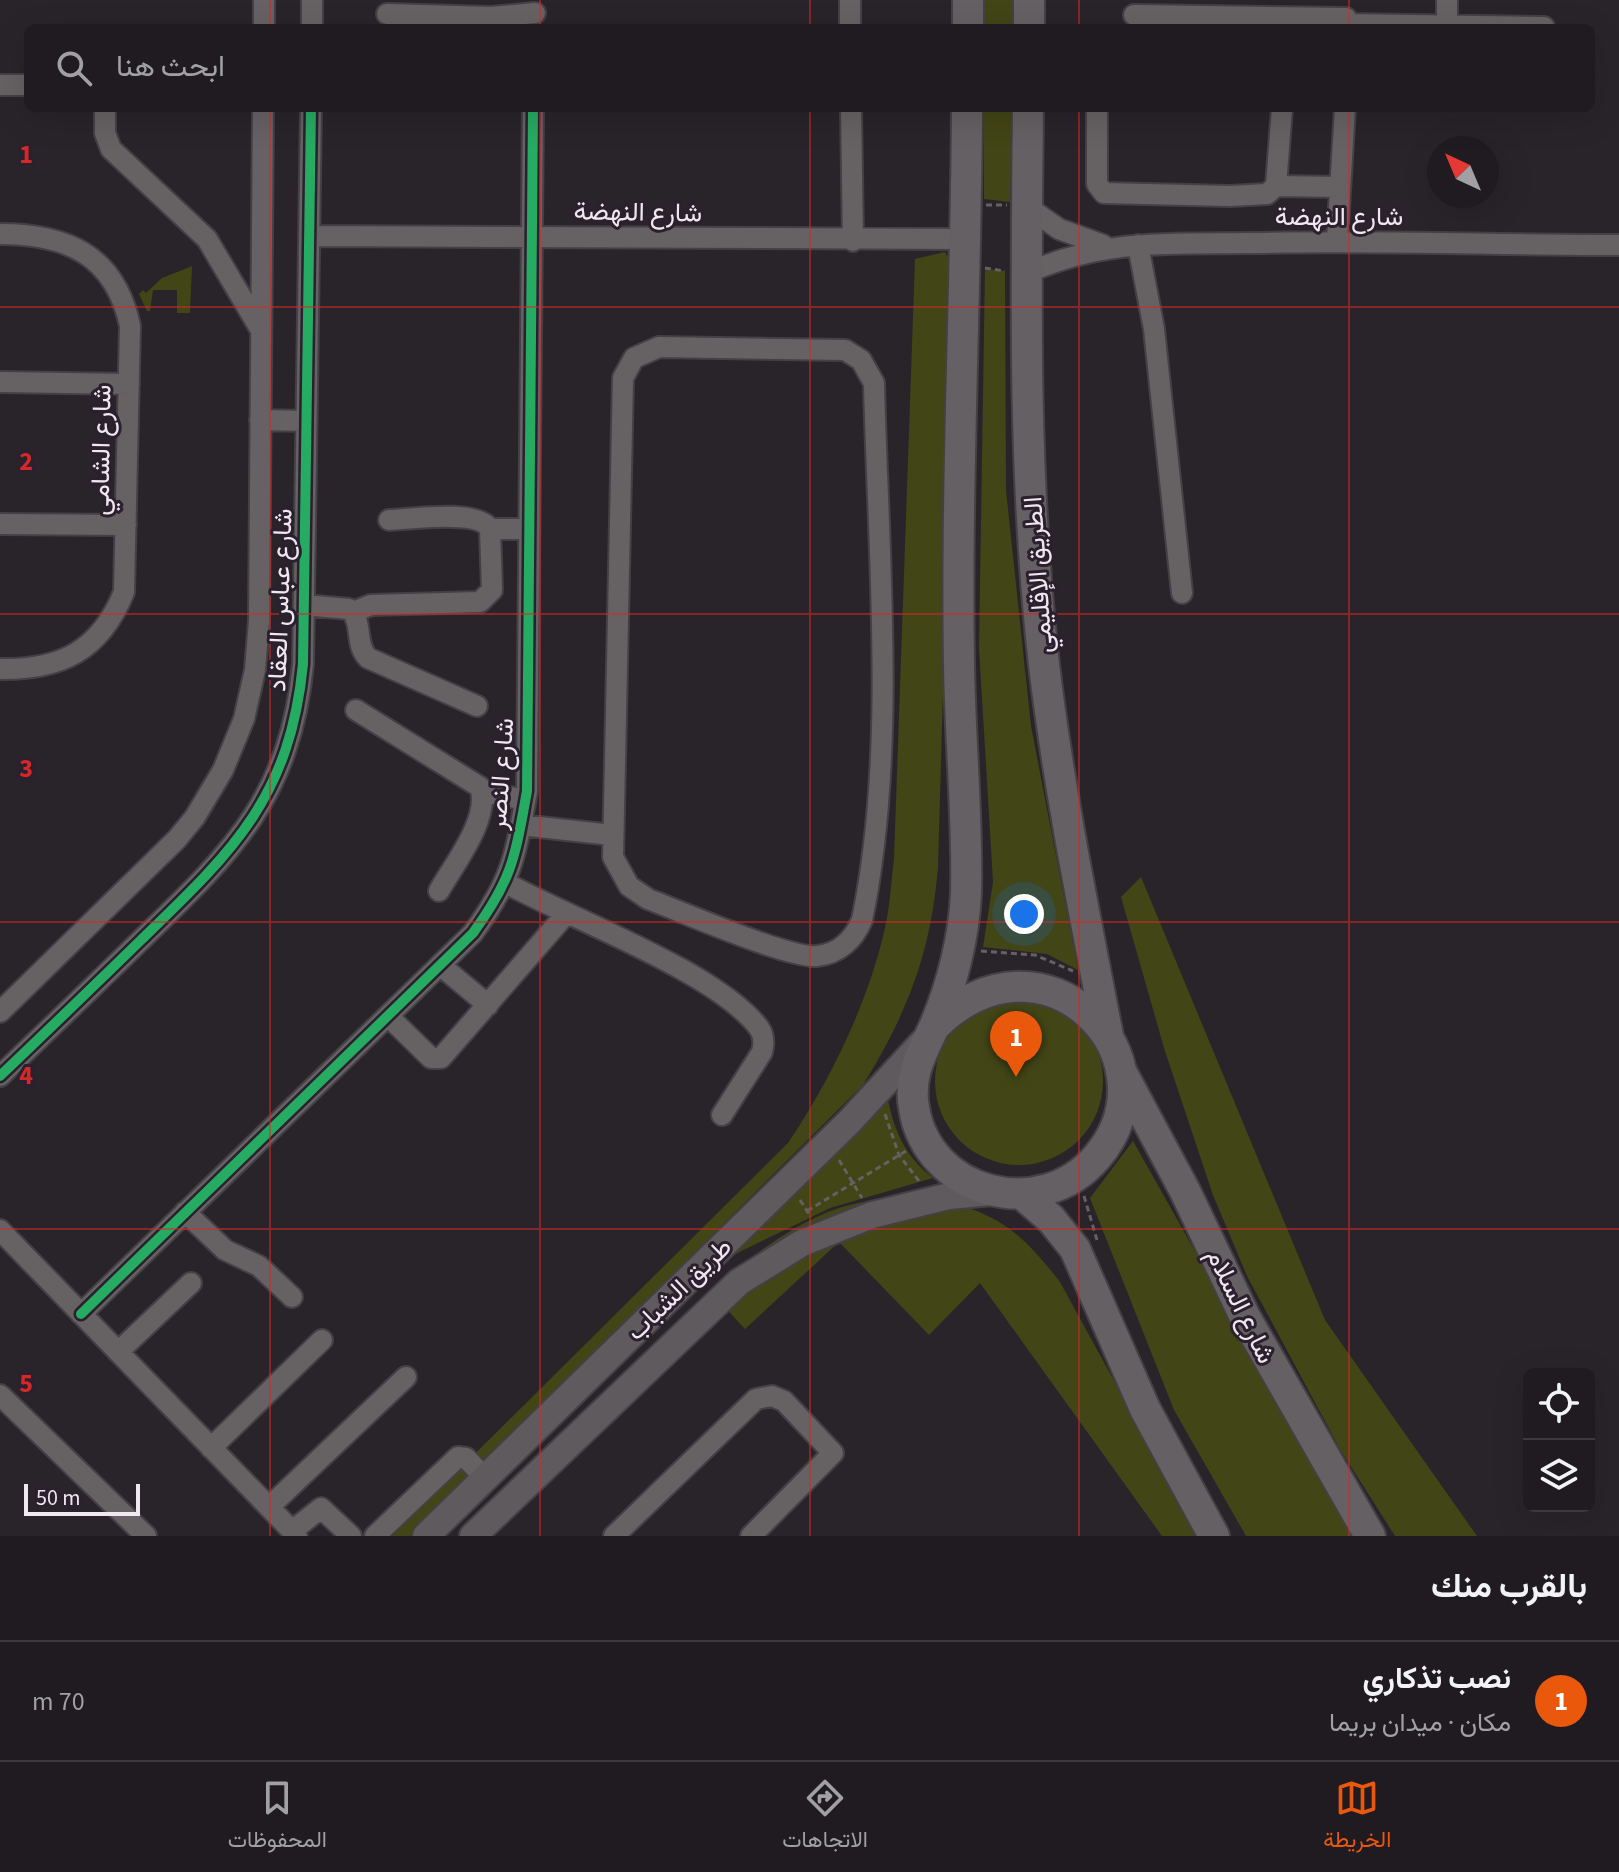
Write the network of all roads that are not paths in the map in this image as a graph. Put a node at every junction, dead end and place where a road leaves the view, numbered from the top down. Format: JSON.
{"nodes":[{"id":1,"x":264,"y":0,"type":"edge"},
{"id":2,"x":312,"y":0,"type":"edge"},
{"id":3,"x":850,"y":0,"type":"edge"},
{"id":4,"x":968,"y":0,"type":"edge"},
{"id":5,"x":1029,"y":0,"type":"edge"},
{"id":6,"x":1447,"y":0,"type":"edge"},
{"id":7,"x":387,"y":14,"type":"dead end"},
{"id":8,"x":535,"y":14,"type":"edge"},
{"id":9,"x":1134,"y":15,"type":"dead end"},
{"id":10,"x":1346,"y":18,"type":"edge"},
{"id":11,"x":264,"y":24,"type":"edge"},
{"id":12,"x":312,"y":24,"type":"edge"},
{"id":13,"x":850,"y":24,"type":"edge"},
{"id":14,"x":968,"y":24,"type":"edge"},
{"id":15,"x":1029,"y":24,"type":"edge"},
{"id":16,"x":1433,"y":24,"type":"edge"},
{"id":17,"x":1447,"y":24,"type":"edge"},
{"id":18,"x":0,"y":85,"type":"edge"},
{"id":19,"x":24,"y":85,"type":"edge"},
{"id":20,"x":105,"y":112,"type":"edge"},
{"id":21,"x":263,"y":112,"type":"edge"},
{"id":22,"x":311,"y":112,"type":"edge"},
{"id":23,"x":533,"y":112,"type":"edge"},
{"id":24,"x":851,"y":112,"type":"edge"},
{"id":25,"x":967,"y":112,"type":"edge"},
{"id":26,"x":1028,"y":112,"type":"edge"},
{"id":27,"x":1097,"y":112,"type":"edge"},
{"id":28,"x":1282,"y":112,"type":"edge"},
{"id":29,"x":1345,"y":112,"type":"edge"},
{"id":30,"x":1276,"y":186,"type":"junction"},
{"id":31,"x":1340,"y":187,"type":"junction"},
{"id":32,"x":1026,"y":206,"type":"junction"},
{"id":33,"x":0,"y":234,"type":"edge"},
{"id":34,"x":309,"y":236,"type":"junction"},
{"id":35,"x":531,"y":237,"type":"junction"},
{"id":36,"x":853,"y":241,"type":"junction"},
{"id":37,"x":1337,"y":241,"type":"junction"},
{"id":38,"x":1138,"y":245,"type":"junction"},
{"id":39,"x":1619,"y":245,"type":"edge"},
{"id":40,"x":1107,"y":246,"type":"junction"},
{"id":41,"x":966,"y":253,"type":"junction"},
{"id":42,"x":1027,"y":273,"type":"junction"},
{"id":43,"x":261,"y":330,"type":"junction"},
{"id":44,"x":0,"y":382,"type":"edge"},
{"id":45,"x":129,"y":384,"type":"junction"},
{"id":46,"x":260,"y":420,"type":"junction"},
{"id":47,"x":306,"y":421,"type":"junction"},
{"id":48,"x":389,"y":520,"type":"dead end"},
{"id":49,"x":0,"y":524,"type":"edge"},
{"id":50,"x":126,"y":525,"type":"junction"},
{"id":51,"x":490,"y":529,"type":"junction"},
{"id":52,"x":529,"y":529,"type":"junction"},
{"id":53,"x":491,"y":554,"type":"junction"},
{"id":54,"x":528,"y":555,"type":"junction"},
{"id":55,"x":1182,"y":593,"type":"dead end"},
{"id":56,"x":304,"y":605,"type":"junction"},
{"id":57,"x":353,"y":612,"type":"junction"},
{"id":58,"x":0,"y":669,"type":"edge"},
{"id":59,"x":477,"y":706,"type":"dead end"},
{"id":60,"x":356,"y":710,"type":"dead end"},
{"id":61,"x":482,"y":791,"type":"junction"},
{"id":62,"x":525,"y":800,"type":"junction"},
{"id":63,"x":521,"y":825,"type":"junction"},
{"id":64,"x":612,"y":835,"type":"junction"},
{"id":65,"x":506,"y":883,"type":"junction"},
{"id":66,"x":439,"y":891,"type":"dead end"},
{"id":67,"x":566,"y":914,"type":"junction"},
{"id":68,"x":440,"y":965,"type":"junction"},
{"id":69,"x":488,"y":1005,"type":"junction"},
{"id":70,"x":0,"y":1012,"type":"edge"},
{"id":71,"x":388,"y":1016,"type":"junction"},
{"id":72,"x":930,"y":1032,"type":"junction"},
{"id":73,"x":1108,"y":1037,"type":"junction"},
{"id":74,"x":1121,"y":1071,"type":"junction"},
{"id":75,"x":0,"y":1076,"type":"edge"},
{"id":76,"x":722,"y":1115,"type":"dead end"},
{"id":77,"x":992,"y":1192,"type":"junction"},
{"id":78,"x":1023,"y":1195,"type":"junction"},
{"id":79,"x":185,"y":1212,"type":"junction"},
{"id":80,"x":0,"y":1230,"type":"edge"},
{"id":81,"x":191,"y":1283,"type":"dead end"},
{"id":82,"x":292,"y":1297,"type":"dead end"},
{"id":83,"x":81,"y":1314,"type":"junction"},
{"id":84,"x":322,"y":1340,"type":"dead end"},
{"id":85,"x":118,"y":1352,"type":"junction"},
{"id":86,"x":406,"y":1377,"type":"dead end"},
{"id":87,"x":0,"y":1395,"type":"edge"},
{"id":88,"x":211,"y":1448,"type":"junction"},
{"id":89,"x":485,"y":1478,"type":"junction"},
{"id":90,"x":269,"y":1507,"type":"junction"},
{"id":91,"x":295,"y":1534,"type":"edge"},
{"id":92,"x":146,"y":1536,"type":"edge"},
{"id":93,"x":351,"y":1536,"type":"edge"},
{"id":94,"x":375,"y":1536,"type":"edge"},
{"id":95,"x":426,"y":1536,"type":"edge"},
{"id":96,"x":473,"y":1536,"type":"edge"},
{"id":97,"x":614,"y":1536,"type":"edge"},
{"id":98,"x":751,"y":1536,"type":"edge"},
{"id":99,"x":1214,"y":1536,"type":"edge"},
{"id":100,"x":1370,"y":1536,"type":"edge"}],
"edges":[{"from":1,"to":11,"type":"street"},
{"from":2,"to":12,"type":"street"},
{"from":3,"to":13,"type":"street"},
{"from":4,"to":14,"type":"highway"},
{"from":5,"to":15,"type":"highway"},
{"from":6,"to":17,"type":"street"},
{"from":7,"to":8,"type":"street"},
{"from":9,"to":10,"type":"street"},
{"from":10,"to":16,"type":"street"},
{"from":18,"to":19,"type":"street"},
{"from":20,"to":43,"type":"street"},
{"from":21,"to":43,"type":"street","name":"شارع عباس العقاد"},
{"from":22,"to":34,"type":"street","name":"شارع عباس العقاد"},
{"from":23,"to":35,"type":"street","name":"شارع النصر"},
{"from":24,"to":36,"type":"street"},
{"from":25,"to":41,"type":"highway"},
{"from":26,"to":32,"type":"highway","name":"الطريق الإقليمي"},
{"from":27,"to":30,"type":"street"},
{"from":28,"to":30,"type":"street"},
{"from":29,"to":31,"type":"street"},
{"from":30,"to":31,"type":"street"},
{"from":31,"to":37,"type":"street"},
{"from":32,"to":40,"type":"street","name":"شارع النهضة"},
{"from":32,"to":42,"type":"highway","name":"الطريق الإقليمي"},
{"from":33,"to":45,"type":"street","name":"شارع الشامي"},
{"from":34,"to":35,"type":"street","name":"شارع النهضة"},
{"from":34,"to":47,"type":"street","name":"شارع عباس العقاد"},
{"from":35,"to":36,"type":"street","name":"شارع النهضة"},
{"from":35,"to":52,"type":"street","name":"شارع النصر"},
{"from":36,"to":41,"type":"street","name":"شارع النهضة"},
{"from":37,"to":38,"type":"street","name":"شارع النهضة"},
{"from":37,"to":39,"type":"street","name":"شارع النهضة"},
{"from":38,"to":40,"type":"street","name":"شارع النهضة"},
{"from":38,"to":55,"type":"street"},
{"from":40,"to":42,"type":"street","name":"شارع النهضة"},
{"from":41,"to":72,"type":"highway"},
{"from":42,"to":73,"type":"highway","name":"الطريق الإقليمي"},
{"from":43,"to":46,"type":"street","name":"شارع عباس العقاد"},
{"from":44,"to":45,"type":"street"},
{"from":45,"to":50,"type":"street","name":"شارع الشامي"},
{"from":46,"to":47,"type":"street"},
{"from":46,"to":70,"type":"street","name":"شارع عباس العقاد"},
{"from":47,"to":56,"type":"street","name":"شارع عباس العقاد"},
{"from":48,"to":51,"type":"street"},
{"from":49,"to":50,"type":"street"},
{"from":50,"to":58,"type":"street","name":"شارع الشامي"},
{"from":51,"to":52,"type":"street"},
{"from":51,"to":53,"type":"street"},
{"from":52,"to":54,"type":"street","name":"شارع النصر"},
{"from":53,"to":54,"type":"street"},
{"from":53,"to":57,"type":"street"},
{"from":54,"to":62,"type":"street","name":"شارع النصر"},
{"from":56,"to":57,"type":"street"},
{"from":56,"to":75,"type":"street","name":"شارع عباس العقاد"},
{"from":57,"to":59,"type":"street"},
{"from":60,"to":61,"type":"street"},
{"from":61,"to":62,"type":"street"},
{"from":61,"to":66,"type":"street"},
{"from":62,"to":63,"type":"street","name":"شارع النصر"},
{"from":63,"to":64,"type":"street"},
{"from":63,"to":65,"type":"street","name":"شارع النصر"},
{"from":64,"to":64,"type":"street"},
{"from":65,"to":67,"type":"street"},
{"from":65,"to":68,"type":"street","name":"شارع النصر"},
{"from":67,"to":69,"type":"street"},
{"from":67,"to":76,"type":"street"},
{"from":68,"to":69,"type":"street"},
{"from":68,"to":71,"type":"street","name":"شارع النصر"},
{"from":69,"to":71,"type":"street"},
{"from":71,"to":79,"type":"street","name":"شارع النصر"},
{"from":72,"to":73,"type":"highway"},
{"from":72,"to":77,"type":"highway"},
{"from":72,"to":89,"type":"main road","name":"طريق الشباب"},
{"from":73,"to":74,"type":"highway"},
{"from":74,"to":78,"type":"highway"},
{"from":74,"to":100,"type":"highway","name":"شارع السلام"},
{"from":77,"to":78,"type":"highway"},
{"from":77,"to":96,"type":"main road","name":"طريق الشباب"},
{"from":78,"to":99,"type":"highway"},
{"from":79,"to":82,"type":"street"},
{"from":79,"to":83,"type":"street","name":"شارع النصر"},
{"from":80,"to":83,"type":"street"},
{"from":81,"to":85,"type":"street"},
{"from":83,"to":85,"type":"street"},
{"from":84,"to":88,"type":"street"},
{"from":85,"to":88,"type":"street"},
{"from":86,"to":90,"type":"street"},
{"from":87,"to":92,"type":"street"},
{"from":88,"to":90,"type":"street"},
{"from":89,"to":94,"type":"street"},
{"from":89,"to":95,"type":"main road","name":"طريق الشباب"},
{"from":90,"to":91,"type":"street"},
{"from":91,"to":93,"type":"street"},
{"from":97,"to":98,"type":"street"}]}
